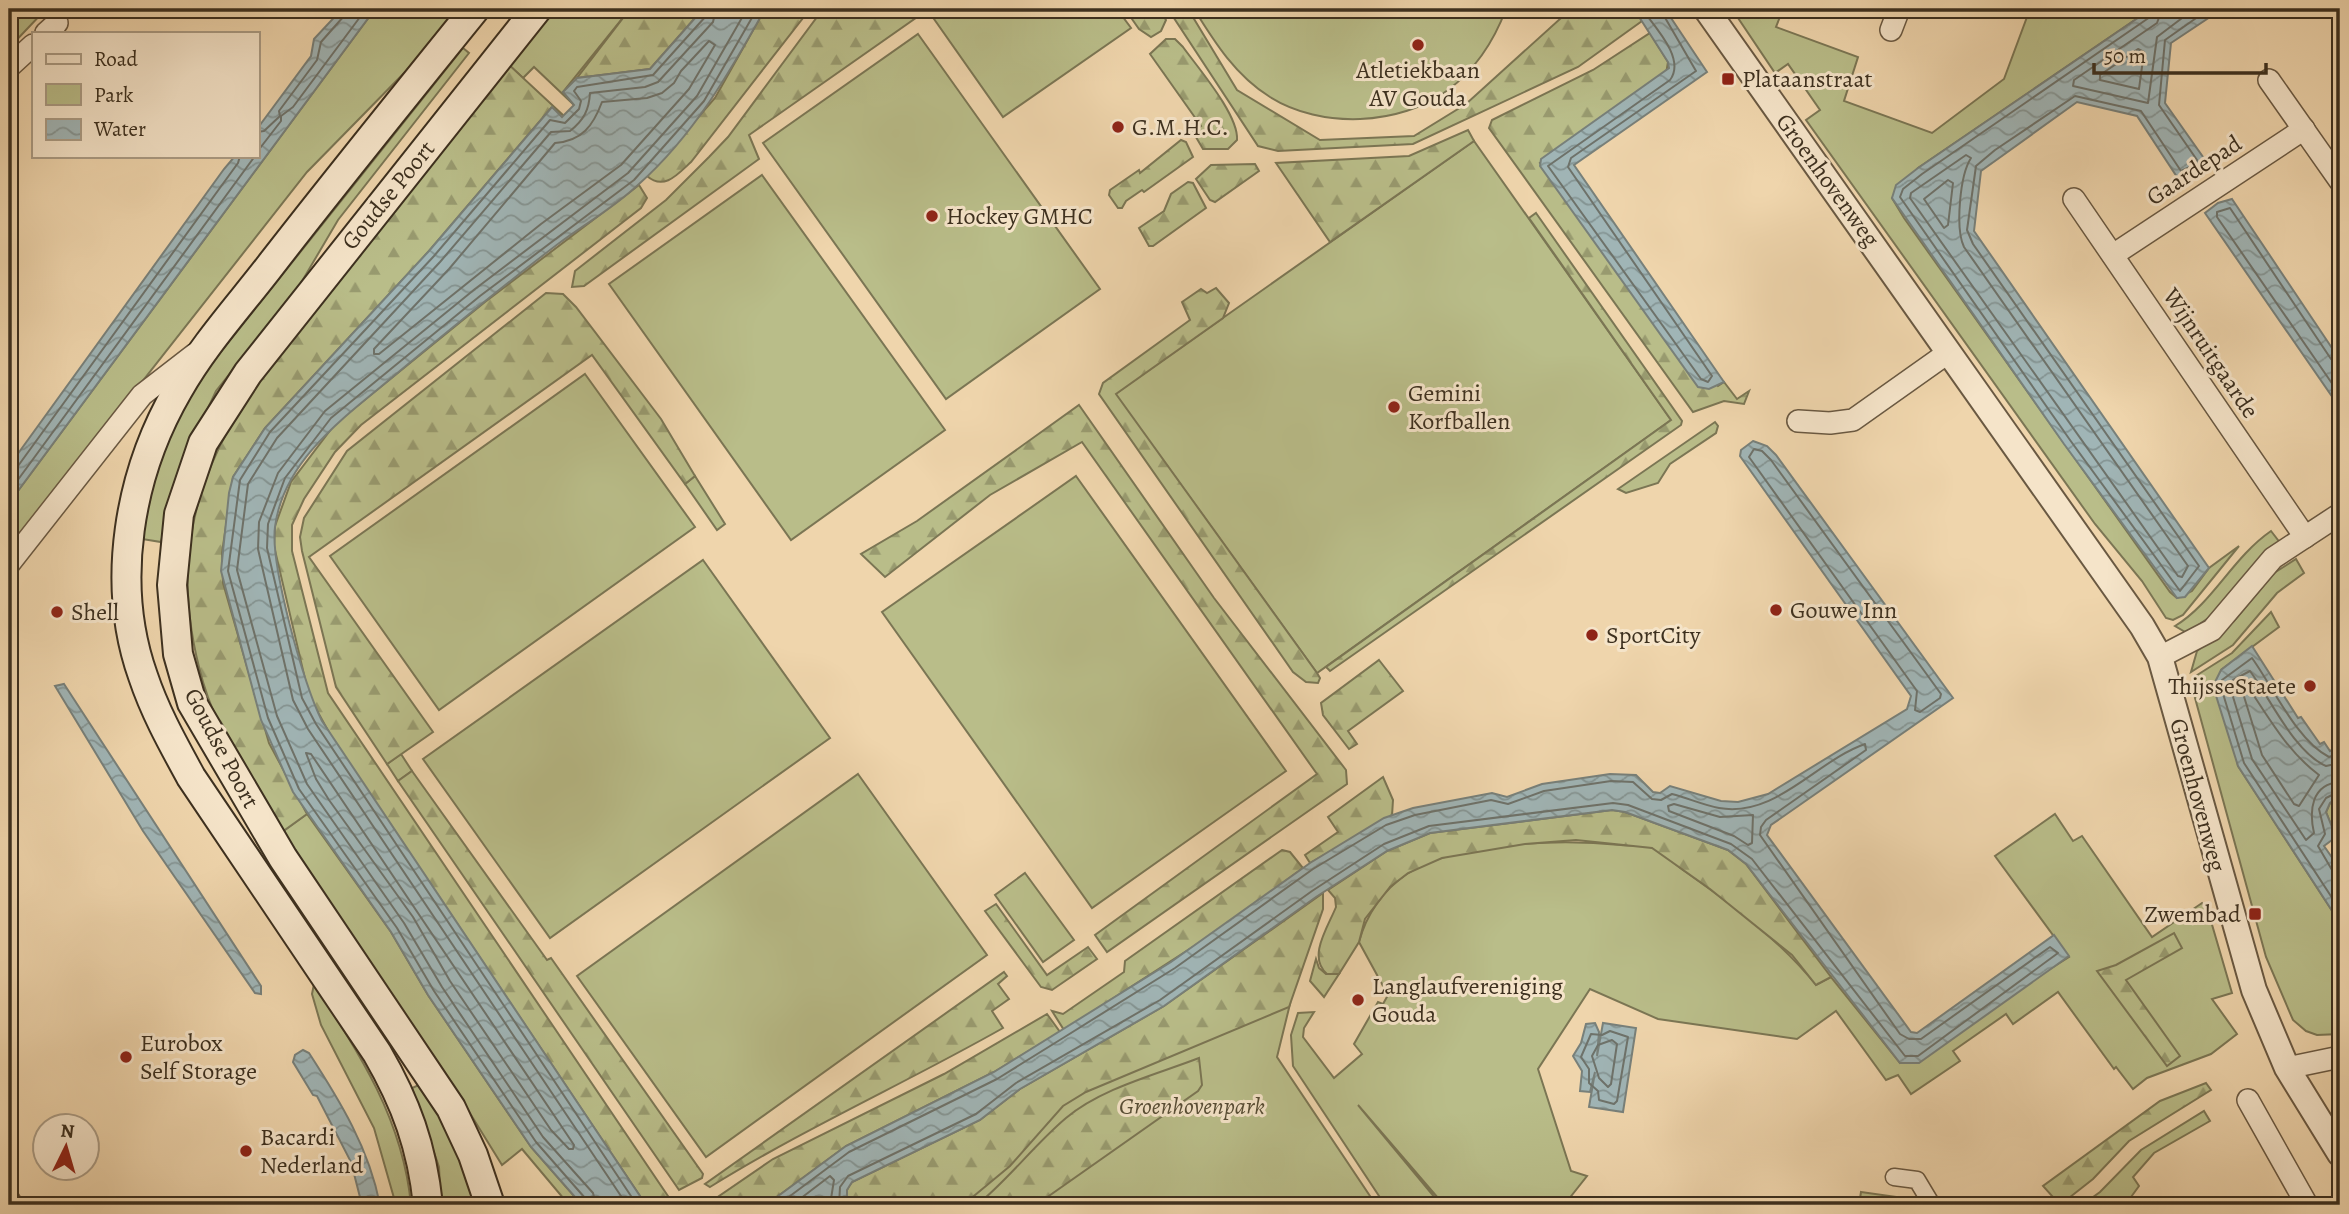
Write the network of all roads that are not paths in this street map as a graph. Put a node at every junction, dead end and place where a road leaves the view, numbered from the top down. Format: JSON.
{"nodes":[{"id":1,"x":475,"y":9,"type":"edge"},
{"id":2,"x":537,"y":9,"type":"edge"},
{"id":3,"x":1706,"y":9,"type":"edge"},
{"id":4,"x":1899,"y":9,"type":"edge"},
{"id":5,"x":1891,"y":30,"type":"dead end"},
{"id":6,"x":32,"y":46,"type":"edge"},
{"id":7,"x":9,"y":67,"type":"edge"},
{"id":8,"x":2269,"y":80,"type":"dead end"},
{"id":9,"x":2304,"y":129,"type":"junction"},
{"id":10,"x":2340,"y":181,"type":"edge"},
{"id":11,"x":2074,"y":199,"type":"dead end"},
{"id":12,"x":2113,"y":255,"type":"junction"},
{"id":13,"x":213,"y":340,"type":"junction"},
{"id":14,"x":1949,"y":352,"type":"junction"},
{"id":15,"x":1798,"y":421,"type":"dead end"},
{"id":16,"x":2340,"y":514,"type":"edge"},
{"id":17,"x":2305,"y":537,"type":"junction"},
{"id":18,"x":9,"y":564,"type":"edge"},
{"id":19,"x":2160,"y":657,"type":"junction"},
{"id":20,"x":2340,"y":1057,"type":"edge"},
{"id":21,"x":2287,"y":1068,"type":"junction"},
{"id":22,"x":2248,"y":1100,"type":"dead end"},
{"id":23,"x":2340,"y":1154,"type":"edge"},
{"id":24,"x":1894,"y":1177,"type":"dead end"},
{"id":25,"x":9,"y":1200,"type":"edge"},
{"id":26,"x":12,"y":1205,"type":"edge"},
{"id":27,"x":428,"y":1205,"type":"edge"},
{"id":28,"x":490,"y":1205,"type":"edge"},
{"id":29,"x":1932,"y":1205,"type":"edge"},
{"id":30,"x":2307,"y":1205,"type":"edge"}],
"edges":[{"from":1,"to":13,"type":"main road","name":"Goudse Poort"},
{"from":2,"to":28,"type":"main road","name":"Goudse Poort"},
{"from":3,"to":14,"type":"street","name":"Groenhovenweg"},
{"from":4,"to":5,"type":"street"},
{"from":6,"to":7,"type":"street"},
{"from":8,"to":9,"type":"street"},
{"from":9,"to":10,"type":"street"},
{"from":9,"to":12,"type":"street","name":"Gaardepad"},
{"from":11,"to":12,"type":"street","name":"Wijnruitgaarde"},
{"from":12,"to":17,"type":"street","name":"Wijnruitgaarde"},
{"from":13,"to":18,"type":"street","name":"Goudse Poort"},
{"from":13,"to":27,"type":"main road","name":"Goudse Poort"},
{"from":14,"to":15,"type":"street"},
{"from":14,"to":19,"type":"street","name":"Groenhovenweg"},
{"from":16,"to":17,"type":"street"},
{"from":17,"to":19,"type":"street"},
{"from":19,"to":21,"type":"street","name":"Groenhovenweg"},
{"from":20,"to":21,"type":"street"},
{"from":21,"to":23,"type":"street","name":"Groenhovenweg"},
{"from":22,"to":30,"type":"street"},
{"from":24,"to":29,"type":"street"},
{"from":25,"to":26,"type":"street"}]}
